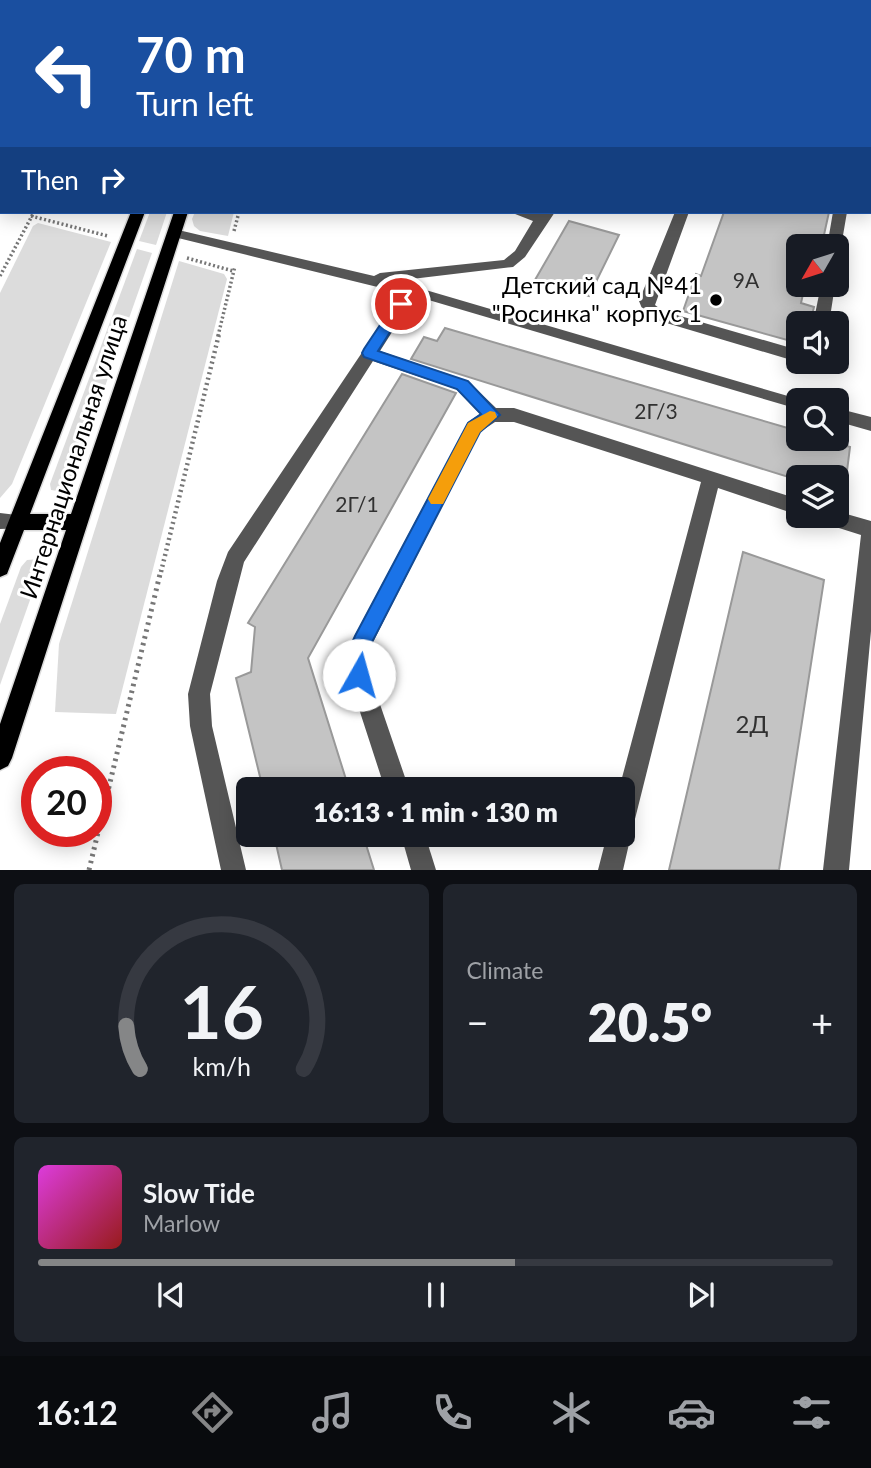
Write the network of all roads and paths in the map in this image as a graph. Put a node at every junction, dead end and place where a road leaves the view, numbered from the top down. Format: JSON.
{"nodes":[{"id":1,"x":33,"y":214,"type":"edge"},
{"id":2,"x":137,"y":214,"type":"edge"},
{"id":3,"x":180,"y":214,"type":"edge"},
{"id":4,"x":238,"y":214,"type":"edge"},
{"id":5,"x":681,"y":214,"type":"edge"},
{"id":6,"x":840,"y":214,"type":"edge"},
{"id":7,"x":544,"y":215,"type":"edge"},
{"id":8,"x":174,"y":233,"type":"junction"},
{"id":9,"x":836,"y":234,"type":"edge"},
{"id":10,"x":230,"y":246,"type":"junction"},
{"id":11,"x":0,"y":276,"type":"edge"},
{"id":12,"x":370,"y":279,"type":"junction"},
{"id":13,"x":411,"y":290,"type":"junction"},
{"id":14,"x":369,"y":353,"type":"junction"},
{"id":15,"x":786,"y":353,"type":"edge"},
{"id":16,"x":786,"y":399,"type":"edge"},
{"id":17,"x":492,"y":415,"type":"junction"},
{"id":18,"x":849,"y":418,"type":"edge"},
{"id":19,"x":871,"y":424,"type":"edge"},
{"id":20,"x":711,"y":478,"type":"junction"},
{"id":21,"x":786,"y":503,"type":"edge"},
{"id":22,"x":9,"y":521,"type":"edge"},
{"id":23,"x":79,"y":522,"type":"junction"},
{"id":24,"x":849,"y":523,"type":"edge"},
{"id":25,"x":871,"y":530,"type":"edge"},
{"id":26,"x":0,"y":568,"type":"edge"},
{"id":27,"x":0,"y":758,"type":"edge"},
{"id":28,"x":393,"y":777,"type":"edge"},
{"id":29,"x":634,"y":777,"type":"edge"},
{"id":30,"x":416,"y":847,"type":"edge"},
{"id":31,"x":616,"y":847,"type":"edge"},
{"id":32,"x":89,"y":870,"type":"edge"},
{"id":33,"x":234,"y":870,"type":"edge"},
{"id":34,"x":424,"y":870,"type":"edge"},
{"id":35,"x":610,"y":870,"type":"edge"},
{"id":36,"x":836,"y":870,"type":"edge"}],
"edges":[{"from":1,"to":11,"type":"path"},
{"from":2,"to":22,"type":"main road","name":"Интернациональная улица"},
{"from":3,"to":8,"type":"main road","name":"Интернациональная улица"},
{"from":4,"to":10,"type":"path"},
{"from":5,"to":15,"type":"lane"},
{"from":6,"to":9,"type":"lane"},
{"from":7,"to":12,"type":"lane"},
{"from":8,"to":10,"type":"lane"},
{"from":8,"to":23,"type":"main road","name":"Интернациональная улица"},
{"from":10,"to":12,"type":"lane"},
{"from":10,"to":32,"type":"path"},
{"from":12,"to":13,"type":"lane"},
{"from":13,"to":14,"type":"lane"},
{"from":13,"to":16,"type":"lane"},
{"from":14,"to":17,"type":"lane"},
{"from":14,"to":33,"type":"lane"},
{"from":17,"to":20,"type":"lane"},
{"from":17,"to":28,"type":"lane"},
{"from":18,"to":19,"type":"lane"},
{"from":20,"to":21,"type":"lane"},
{"from":20,"to":29,"type":"lane"},
{"from":22,"to":23,"type":"main road"},
{"from":22,"to":26,"type":"main road","name":"Интернациональная улица"},
{"from":23,"to":27,"type":"main road","name":"Интернациональная улица"},
{"from":24,"to":25,"type":"lane"},
{"from":25,"to":36,"type":"lane"},
{"from":30,"to":34,"type":"lane"},
{"from":31,"to":35,"type":"lane"}]}
